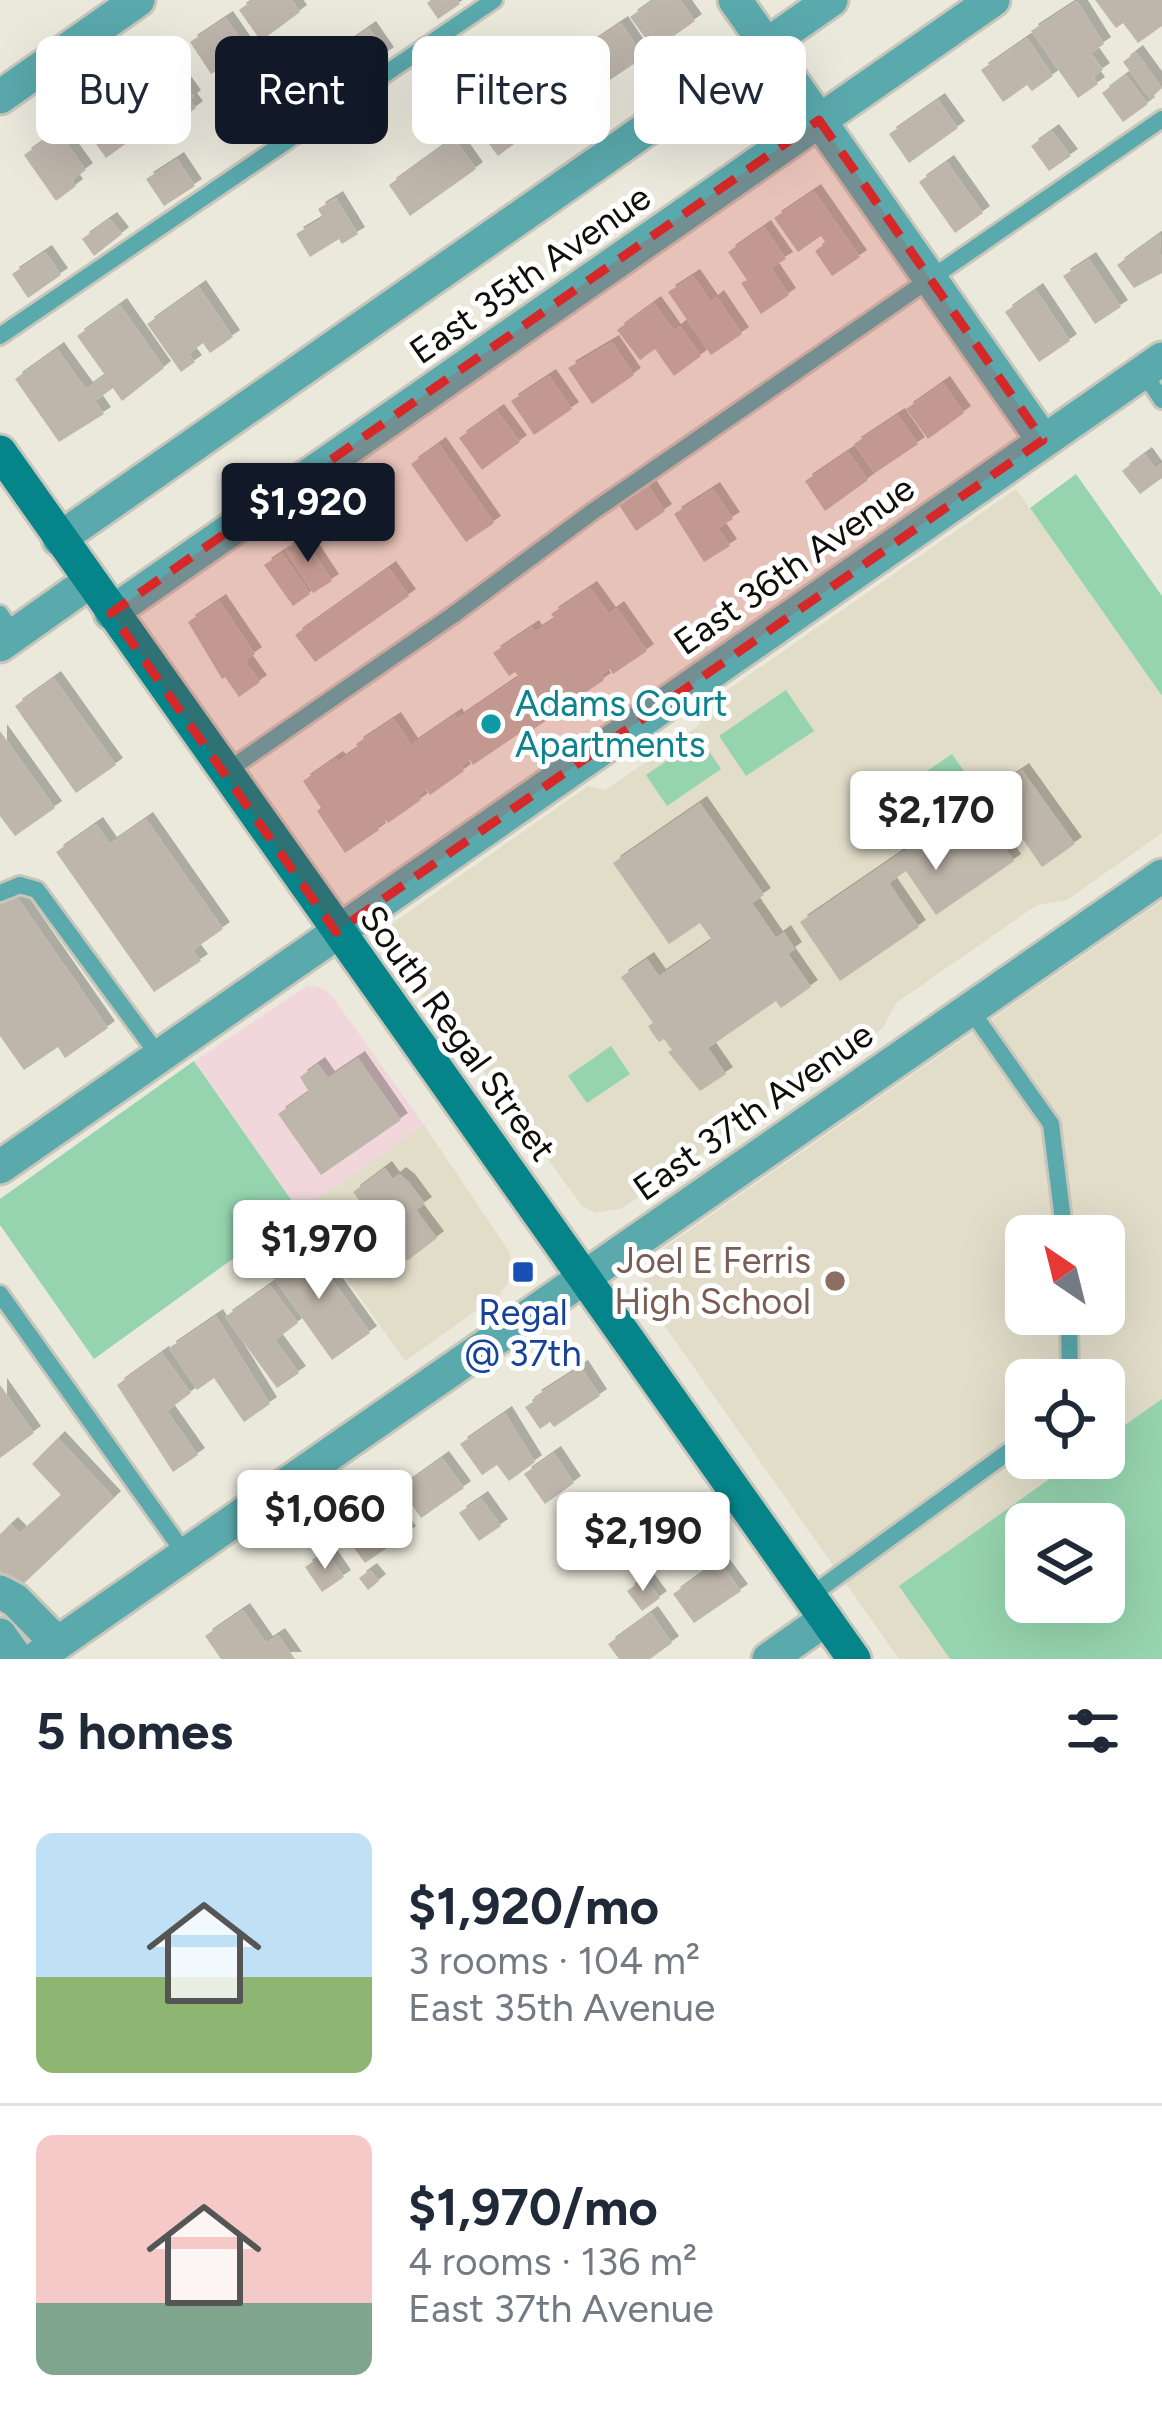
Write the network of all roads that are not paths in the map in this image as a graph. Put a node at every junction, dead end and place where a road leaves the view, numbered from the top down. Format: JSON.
{"nodes":[{"id":1,"x":138,"y":0,"type":"edge"},
{"id":2,"x":494,"y":0,"type":"edge"},
{"id":3,"x":735,"y":0,"type":"edge"},
{"id":4,"x":831,"y":0,"type":"edge"},
{"id":5,"x":993,"y":0,"type":"edge"},
{"id":6,"x":760,"y":36,"type":"edge"},
{"id":7,"x":779,"y":36,"type":"edge"},
{"id":8,"x":0,"y":97,"type":"edge"},
{"id":9,"x":806,"y":102,"type":"edge"},
{"id":10,"x":1162,"y":119,"type":"edge"},
{"id":11,"x":819,"y":121,"type":"junction"},
{"id":12,"x":634,"y":137,"type":"edge"},
{"id":13,"x":931,"y":280,"type":"junction"},
{"id":14,"x":0,"y":336,"type":"edge"},
{"id":15,"x":1156,"y":377,"type":"edge"},
{"id":16,"x":1043,"y":440,"type":"junction"},
{"id":17,"x":0,"y":452,"type":"edge"},
{"id":18,"x":59,"y":539,"type":"junction"},
{"id":19,"x":89,"y":582,"type":"junction"},
{"id":20,"x":111,"y":613,"type":"junction"},
{"id":21,"x":5,"y":631,"type":"edge"},
{"id":22,"x":224,"y":773,"type":"junction"},
{"id":23,"x":1162,"y":876,"type":"edge"},
{"id":24,"x":0,"y":893,"type":"edge"},
{"id":25,"x":336,"y":932,"type":"junction"},
{"id":26,"x":970,"y":1009,"type":"junction"},
{"id":27,"x":159,"y":1055,"type":"junction"},
{"id":28,"x":0,"y":1167,"type":"edge"},
{"id":29,"x":1062,"y":1215,"type":"edge"},
{"id":30,"x":584,"y":1275,"type":"junction"},
{"id":31,"x":0,"y":1294,"type":"edge"},
{"id":32,"x":1005,"y":1455,"type":"edge"},
{"id":33,"x":184,"y":1554,"type":"junction"},
{"id":34,"x":0,"y":1592,"type":"edge"},
{"id":35,"x":818,"y":1608,"type":"junction"},
{"id":36,"x":0,"y":1635,"type":"edge"},
{"id":37,"x":46,"y":1651,"type":"edge"},
{"id":38,"x":17,"y":1659,"type":"edge"},
{"id":39,"x":769,"y":1659,"type":"edge"},
{"id":40,"x":854,"y":1659,"type":"edge"}],
"edges":[{"from":1,"to":8,"type":"street"},
{"from":2,"to":14,"type":"lane"},
{"from":3,"to":6,"type":"street"},
{"from":4,"to":7,"type":"street","name":"East 35th Avenue"},
{"from":5,"to":11,"type":"street","name":"East 35th Avenue"},
{"from":9,"to":11,"type":"street"},
{"from":10,"to":13,"type":"lane"},
{"from":11,"to":13,"type":"street"},
{"from":11,"to":20,"type":"street","name":"East 35th Avenue"},
{"from":12,"to":18,"type":"street","name":"East 35th Avenue"},
{"from":13,"to":16,"type":"street"},
{"from":13,"to":22,"type":"lane"},
{"from":15,"to":16,"type":"street","name":"East 36th Avenue"},
{"from":16,"to":25,"type":"street","name":"East 36th Avenue"},
{"from":17,"to":18,"type":"main road","name":"South Regal Street"},
{"from":18,"to":19,"type":"main road","name":"South Regal Street"},
{"from":19,"to":20,"type":"main road","name":"South Regal Street"},
{"from":19,"to":21,"type":"street"},
{"from":20,"to":22,"type":"main road","name":"South Regal Street"},
{"from":22,"to":25,"type":"main road","name":"South Regal Street"},
{"from":23,"to":26,"type":"street","name":"East 37th Avenue"},
{"from":24,"to":27,"type":"lane"},
{"from":25,"to":27,"type":"street","name":"East 36th Avenue"},
{"from":25,"to":30,"type":"main road","name":"South Regal Street"},
{"from":26,"to":29,"type":"lane"},
{"from":26,"to":30,"type":"street","name":"East 37th Avenue"},
{"from":27,"to":28,"type":"street","name":"East 36th Avenue"},
{"from":30,"to":33,"type":"street","name":"East 37th Avenue"},
{"from":30,"to":35,"type":"main road","name":"South Regal Street"},
{"from":31,"to":33,"type":"lane"},
{"from":32,"to":35,"type":"lane"},
{"from":33,"to":37,"type":"street","name":"East 37th Avenue"},
{"from":34,"to":37,"type":"street"},
{"from":35,"to":39,"type":"street"},
{"from":35,"to":40,"type":"main road","name":"South Regal Street"},
{"from":36,"to":38,"type":"street"}]}
